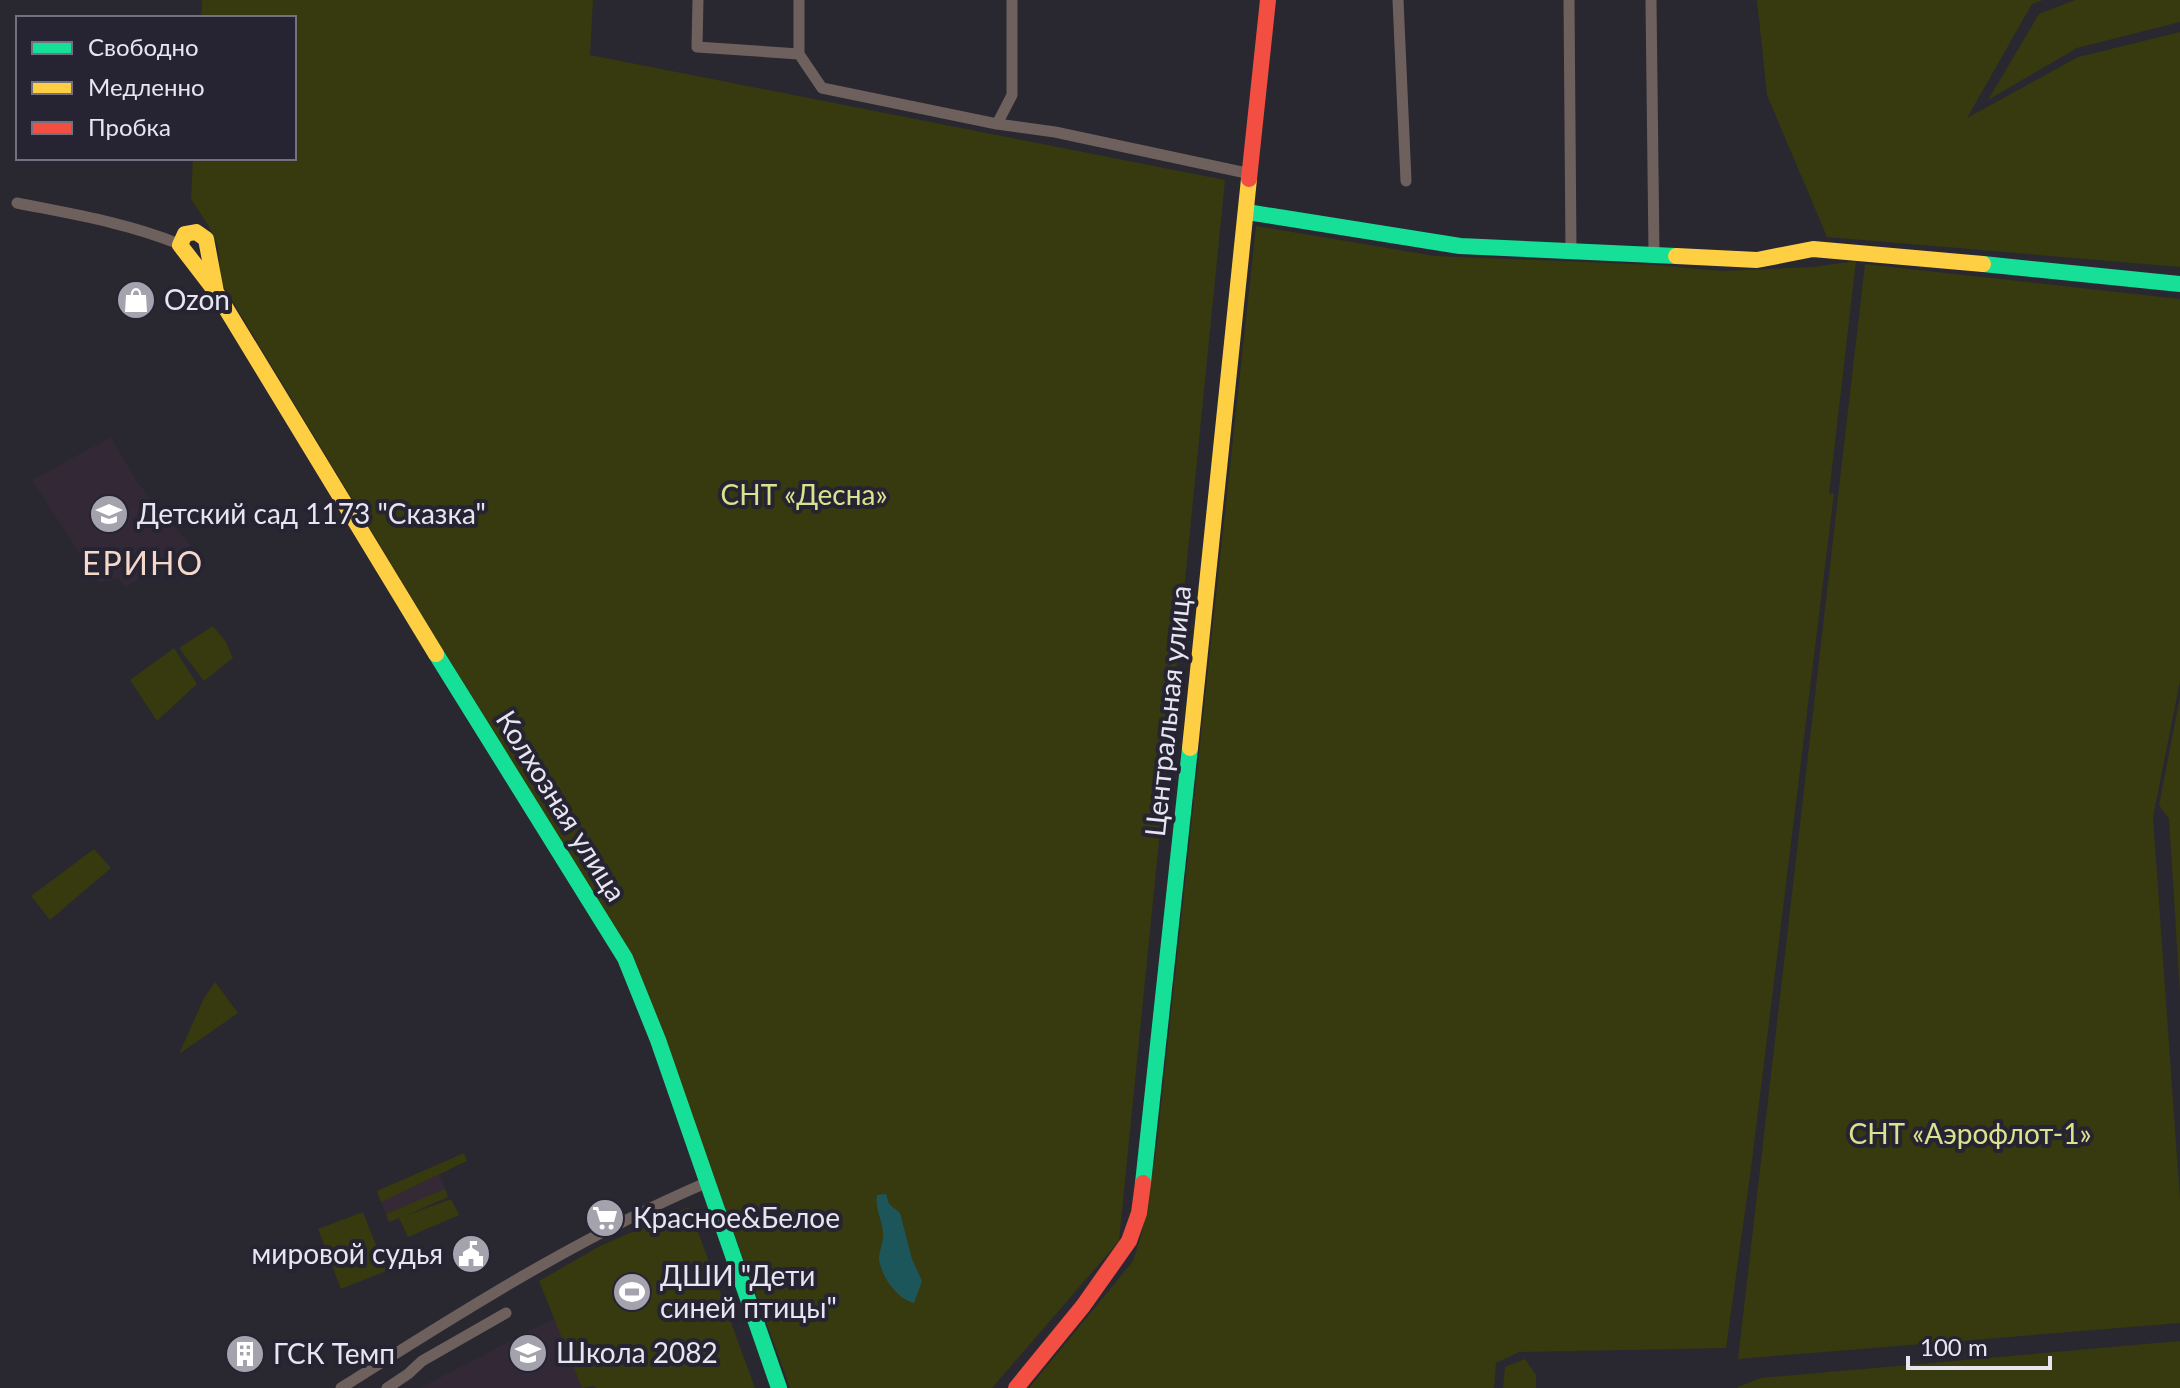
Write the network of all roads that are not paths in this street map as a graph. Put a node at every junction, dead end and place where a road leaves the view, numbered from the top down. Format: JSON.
{"nodes":[{"id":1,"x":698,"y":0,"type":"edge"},
{"id":2,"x":799,"y":0,"type":"edge"},
{"id":3,"x":1012,"y":0,"type":"edge"},
{"id":4,"x":1268,"y":0,"type":"edge"},
{"id":5,"x":1398,"y":0,"type":"edge"},
{"id":6,"x":1569,"y":0,"type":"edge"},
{"id":7,"x":1651,"y":0,"type":"edge"},
{"id":8,"x":799,"y":54,"type":"junction"},
{"id":9,"x":997,"y":124,"type":"junction"},
{"id":10,"x":1251,"y":174,"type":"junction"},
{"id":11,"x":1406,"y":181,"type":"dead end"},
{"id":12,"x":17,"y":203,"type":"dead end"},
{"id":13,"x":1247,"y":212,"type":"junction"},
{"id":14,"x":180,"y":245,"type":"junction"},
{"id":15,"x":1571,"y":251,"type":"junction"},
{"id":16,"x":1654,"y":254,"type":"junction"},
{"id":17,"x":2180,"y":284,"type":"edge"},
{"id":18,"x":216,"y":292,"type":"junction"},
{"id":19,"x":708,"y":1182,"type":"junction"},
{"id":20,"x":506,"y":1313,"type":"dead end"},
{"id":21,"x":353,"y":1380,"type":"junction"},
{"id":22,"x":341,"y":1388,"type":"edge"},
{"id":23,"x":364,"y":1388,"type":"edge"},
{"id":24,"x":387,"y":1388,"type":"edge"},
{"id":25,"x":779,"y":1388,"type":"edge"},
{"id":26,"x":1016,"y":1388,"type":"edge"}],
"edges":[{"from":1,"to":8,"type":"street"},
{"from":2,"to":8,"type":"street"},
{"from":3,"to":9,"type":"street"},
{"from":4,"to":10,"type":"street","name":"Центральная улица"},
{"from":5,"to":11,"type":"street"},
{"from":6,"to":15,"type":"street"},
{"from":7,"to":16,"type":"street"},
{"from":8,"to":9,"type":"street"},
{"from":9,"to":10,"type":"street"},
{"from":10,"to":13,"type":"street","name":"Центральная улица"},
{"from":12,"to":14,"type":"street"},
{"from":13,"to":15,"type":"street"},
{"from":13,"to":26,"type":"street","name":"Центральная улица"},
{"from":14,"to":18,"type":"street","name":"Колхозная улица"},
{"from":14,"to":18,"type":"street","name":"Колхозная улица"},
{"from":15,"to":16,"type":"street"},
{"from":16,"to":17,"type":"street"},
{"from":18,"to":19,"type":"street","name":"Колхозная улица"},
{"from":19,"to":21,"type":"street"},
{"from":19,"to":25,"type":"street","name":"Колхозная улица"},
{"from":20,"to":24,"type":"street"},
{"from":21,"to":22,"type":"street"},
{"from":21,"to":23,"type":"street"}]}
